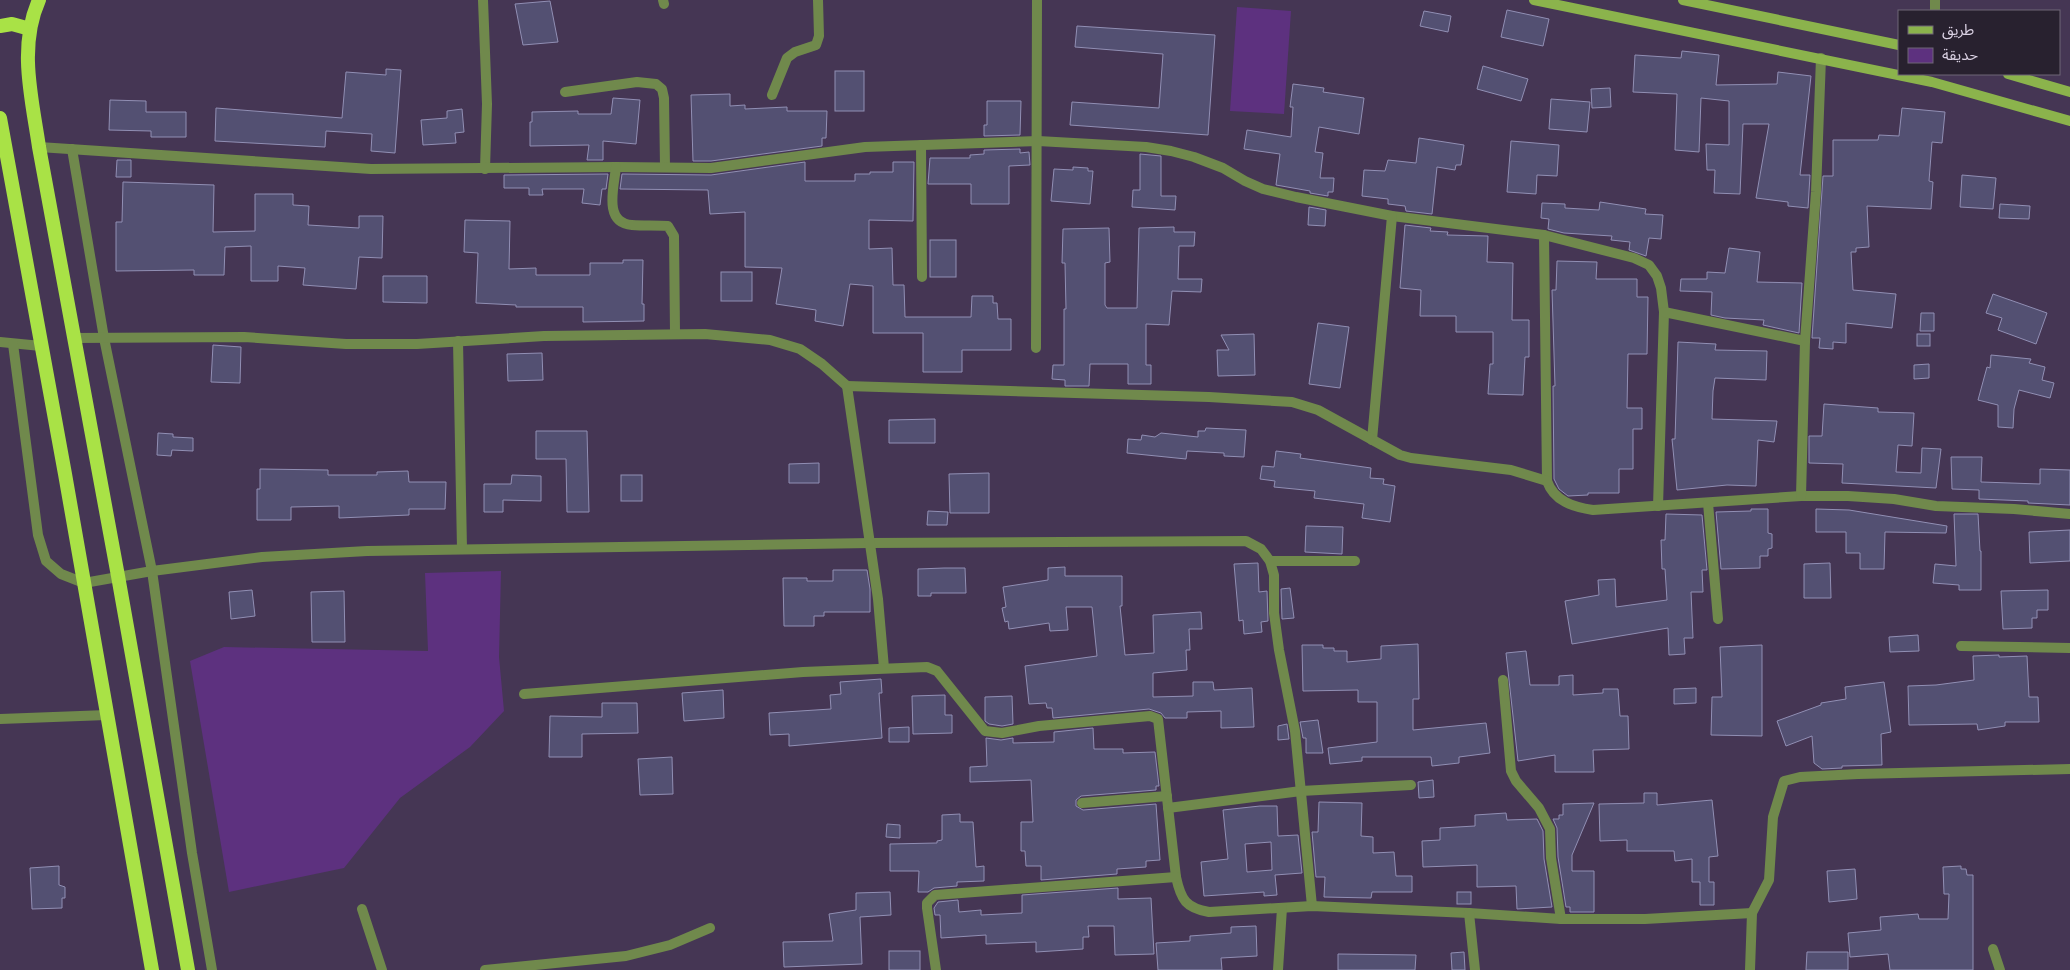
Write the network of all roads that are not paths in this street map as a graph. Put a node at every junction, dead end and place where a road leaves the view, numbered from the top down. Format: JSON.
{"nodes":[{"id":1,"x":39,"y":0,"type":"edge"},
{"id":2,"x":483,"y":0,"type":"edge"},
{"id":3,"x":818,"y":0,"type":"edge"},
{"id":4,"x":1037,"y":0,"type":"edge"},
{"id":5,"x":1534,"y":0,"type":"edge"},
{"id":6,"x":1683,"y":0,"type":"edge"},
{"id":7,"x":1726,"y":4,"type":"edge"},
{"id":8,"x":0,"y":26,"type":"edge"},
{"id":9,"x":30,"y":29,"type":"junction"},
{"id":10,"x":1898,"y":45,"type":"edge"},
{"id":11,"x":1821,"y":58,"type":"junction"},
{"id":12,"x":1898,"y":72,"type":"edge"},
{"id":13,"x":1916,"y":75,"type":"edge"},
{"id":14,"x":2011,"y":75,"type":"edge"},
{"id":15,"x":1933,"y":78,"type":"edge"},
{"id":16,"x":565,"y":92,"type":"dead end"},
{"id":17,"x":2070,"y":92,"type":"edge"},
{"id":18,"x":772,"y":95,"type":"dead end"},
{"id":19,"x":2070,"y":121,"type":"edge"},
{"id":20,"x":0,"y":124,"type":"edge"},
{"id":21,"x":1038,"y":141,"type":"junction"},
{"id":22,"x":921,"y":145,"type":"junction"},
{"id":23,"x":39,"y":147,"type":"junction"},
{"id":24,"x":72,"y":149,"type":"junction"},
{"id":25,"x":616,"y":166,"type":"junction"},
{"id":26,"x":666,"y":167,"type":"junction"},
{"id":27,"x":485,"y":169,"type":"junction"},
{"id":28,"x":1392,"y":216,"type":"junction"},
{"id":29,"x":1544,"y":235,"type":"junction"},
{"id":30,"x":922,"y":277,"type":"dead end"},
{"id":31,"x":1664,"y":312,"type":"junction"},
{"id":32,"x":675,"y":333,"type":"junction"},
{"id":33,"x":74,"y":338,"type":"junction"},
{"id":34,"x":104,"y":338,"type":"junction"},
{"id":35,"x":458,"y":341,"type":"junction"},
{"id":36,"x":1805,"y":341,"type":"junction"},
{"id":37,"x":0,"y":342,"type":"edge"},
{"id":38,"x":13,"y":344,"type":"junction"},
{"id":39,"x":41,"y":346,"type":"junction"},
{"id":40,"x":1036,"y":348,"type":"dead end"},
{"id":41,"x":847,"y":386,"type":"junction"},
{"id":42,"x":1372,"y":440,"type":"junction"},
{"id":43,"x":1547,"y":480,"type":"junction"},
{"id":44,"x":1801,"y":496,"type":"junction"},
{"id":45,"x":1708,"y":503,"type":"junction"},
{"id":46,"x":1658,"y":506,"type":"junction"},
{"id":47,"x":2070,"y":514,"type":"edge"},
{"id":48,"x":870,"y":543,"type":"junction"},
{"id":49,"x":462,"y":549,"type":"junction"},
{"id":50,"x":1354,"y":560,"type":"dead end"},
{"id":51,"x":1270,"y":561,"type":"junction"},
{"id":52,"x":152,"y":571,"type":"junction"},
{"id":53,"x":118,"y":576,"type":"junction"},
{"id":54,"x":84,"y":583,"type":"junction"},
{"id":55,"x":1718,"y":619,"type":"dead end"},
{"id":56,"x":1961,"y":646,"type":"dead end"},
{"id":57,"x":2070,"y":648,"type":"edge"},
{"id":58,"x":884,"y":668,"type":"junction"},
{"id":59,"x":1503,"y":680,"type":"dead end"},
{"id":60,"x":524,"y":694,"type":"dead end"},
{"id":61,"x":108,"y":715,"type":"junction"},
{"id":62,"x":0,"y":719,"type":"edge"},
{"id":63,"x":2070,"y":769,"type":"edge"},
{"id":64,"x":1411,"y":785,"type":"dead end"},
{"id":65,"x":1301,"y":791,"type":"junction"},
{"id":66,"x":1167,"y":796,"type":"junction"},
{"id":67,"x":1082,"y":803,"type":"dead end"},
{"id":68,"x":1168,"y":808,"type":"junction"},
{"id":69,"x":1176,"y":877,"type":"junction"},
{"id":70,"x":1312,"y":906,"type":"junction"},
{"id":71,"x":1282,"y":908,"type":"junction"},
{"id":72,"x":362,"y":909,"type":"dead end"},
{"id":73,"x":1470,"y":913,"type":"junction"},
{"id":74,"x":1752,"y":914,"type":"junction"},
{"id":75,"x":1561,"y":919,"type":"junction"},
{"id":76,"x":710,"y":928,"type":"dead end"},
{"id":77,"x":1994,"y":949,"type":"dead end"},
{"id":78,"x":152,"y":970,"type":"edge"},
{"id":79,"x":188,"y":970,"type":"edge"},
{"id":80,"x":212,"y":970,"type":"edge"},
{"id":81,"x":382,"y":970,"type":"edge"},
{"id":82,"x":485,"y":970,"type":"edge"},
{"id":83,"x":936,"y":970,"type":"edge"},
{"id":84,"x":1278,"y":970,"type":"edge"},
{"id":85,"x":1475,"y":970,"type":"edge"},
{"id":86,"x":1750,"y":970,"type":"edge"},
{"id":87,"x":2000,"y":970,"type":"edge"}],
"edges":[{"from":1,"to":9,"type":"highway"},
{"from":2,"to":27,"type":"street"},
{"from":3,"to":18,"type":"street"},
{"from":4,"to":21,"type":"street"},
{"from":5,"to":11,"type":"main road"},
{"from":6,"to":7,"type":"main road"},
{"from":7,"to":10,"type":"main road"},
{"from":8,"to":9,"type":"highway"},
{"from":9,"to":23,"type":"highway"},
{"from":11,"to":12,"type":"main road"},
{"from":11,"to":36,"type":"street"},
{"from":13,"to":15,"type":"main road"},
{"from":14,"to":17,"type":"main road"},
{"from":15,"to":19,"type":"main road"},
{"from":16,"to":26,"type":"street"},
{"from":20,"to":39,"type":"highway"},
{"from":21,"to":22,"type":"street"},
{"from":21,"to":28,"type":"street"},
{"from":21,"to":40,"type":"street"},
{"from":22,"to":26,"type":"street"},
{"from":22,"to":30,"type":"street"},
{"from":23,"to":24,"type":"street"},
{"from":23,"to":33,"type":"highway"},
{"from":24,"to":27,"type":"street"},
{"from":24,"to":34,"type":"street"},
{"from":25,"to":26,"type":"street"},
{"from":25,"to":27,"type":"street"},
{"from":25,"to":32,"type":"street"},
{"from":28,"to":29,"type":"street"},
{"from":28,"to":42,"type":"street"},
{"from":29,"to":31,"type":"street"},
{"from":29,"to":43,"type":"street"},
{"from":31,"to":36,"type":"street"},
{"from":31,"to":46,"type":"street"},
{"from":32,"to":35,"type":"street"},
{"from":32,"to":41,"type":"street"},
{"from":33,"to":34,"type":"street"},
{"from":33,"to":53,"type":"highway"},
{"from":34,"to":35,"type":"street"},
{"from":34,"to":52,"type":"street"},
{"from":35,"to":49,"type":"street"},
{"from":36,"to":44,"type":"street"},
{"from":37,"to":38,"type":"street"},
{"from":38,"to":39,"type":"street"},
{"from":38,"to":54,"type":"street"},
{"from":39,"to":54,"type":"highway"},
{"from":41,"to":42,"type":"street"},
{"from":41,"to":48,"type":"street"},
{"from":42,"to":43,"type":"street"},
{"from":43,"to":46,"type":"street"},
{"from":44,"to":45,"type":"street"},
{"from":44,"to":47,"type":"street"},
{"from":45,"to":46,"type":"street"},
{"from":45,"to":55,"type":"street"},
{"from":48,"to":49,"type":"street"},
{"from":48,"to":51,"type":"street"},
{"from":48,"to":58,"type":"street"},
{"from":49,"to":52,"type":"street"},
{"from":50,"to":51,"type":"street"},
{"from":51,"to":65,"type":"street"},
{"from":52,"to":53,"type":"street"},
{"from":52,"to":80,"type":"street"},
{"from":53,"to":54,"type":"street"},
{"from":53,"to":79,"type":"highway"},
{"from":54,"to":61,"type":"highway"},
{"from":56,"to":57,"type":"street"},
{"from":58,"to":60,"type":"street"},
{"from":58,"to":66,"type":"street"},
{"from":59,"to":75,"type":"street"},
{"from":61,"to":62,"type":"street"},
{"from":61,"to":78,"type":"highway"},
{"from":63,"to":74,"type":"street"},
{"from":64,"to":65,"type":"street"},
{"from":65,"to":68,"type":"street"},
{"from":65,"to":70,"type":"street"},
{"from":66,"to":67,"type":"street"},
{"from":66,"to":68,"type":"street"},
{"from":68,"to":69,"type":"street"},
{"from":69,"to":71,"type":"street"},
{"from":69,"to":83,"type":"street"},
{"from":70,"to":71,"type":"street"},
{"from":70,"to":73,"type":"street"},
{"from":71,"to":84,"type":"street"},
{"from":72,"to":81,"type":"street"},
{"from":73,"to":75,"type":"street"},
{"from":73,"to":85,"type":"street"},
{"from":74,"to":75,"type":"street"},
{"from":74,"to":86,"type":"street"},
{"from":76,"to":82,"type":"street"},
{"from":77,"to":87,"type":"street"}]}
